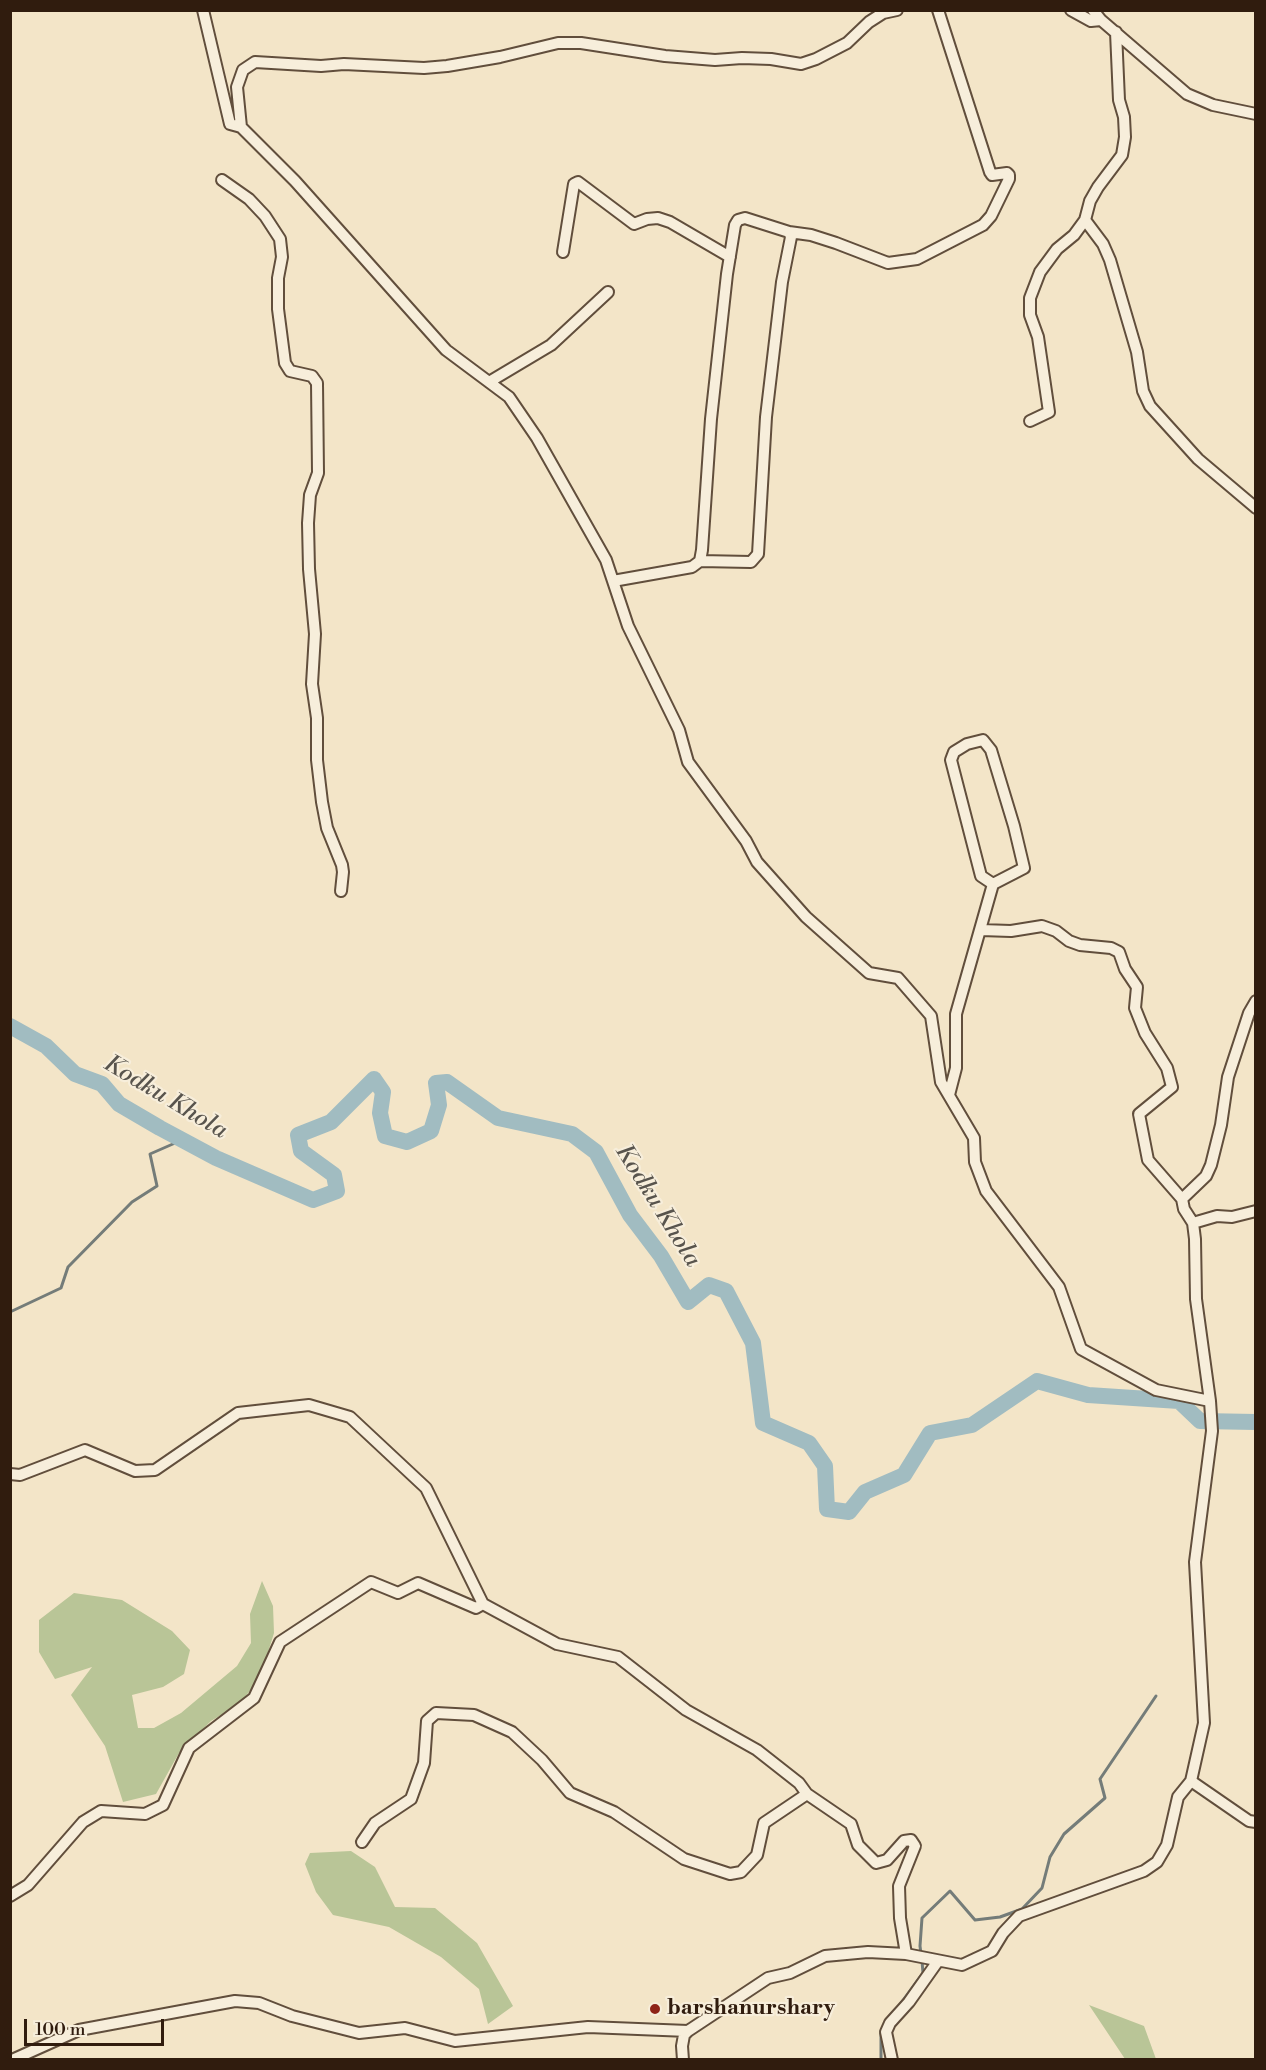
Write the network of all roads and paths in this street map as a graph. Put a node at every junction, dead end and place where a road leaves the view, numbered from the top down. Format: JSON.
{"nodes":[{"id":1,"x":203,"y":10,"type":"edge"},
{"id":2,"x":897,"y":10,"type":"edge"},
{"id":3,"x":938,"y":10,"type":"edge"},
{"id":4,"x":1071,"y":10,"type":"edge"},
{"id":5,"x":1093,"y":10,"type":"edge"},
{"id":6,"x":1101,"y":20,"type":"junction"},
{"id":7,"x":1116,"y":32,"type":"junction"},
{"id":8,"x":1256,"y":114,"type":"edge"},
{"id":9,"x":241,"y":127,"type":"junction"},
{"id":10,"x":222,"y":180,"type":"dead end"},
{"id":11,"x":1085,"y":220,"type":"junction"},
{"id":12,"x":789,"y":232,"type":"junction"},
{"id":13,"x":563,"y":252,"type":"dead end"},
{"id":14,"x":730,"y":257,"type":"junction"},
{"id":15,"x":608,"y":292,"type":"dead end"},
{"id":16,"x":489,"y":382,"type":"junction"},
{"id":17,"x":1030,"y":421,"type":"dead end"},
{"id":18,"x":1256,"y":508,"type":"edge"},
{"id":19,"x":699,"y":561,"type":"junction"},
{"id":20,"x":613,"y":581,"type":"junction"},
{"id":21,"x":993,"y":884,"type":"junction"},
{"id":22,"x":341,"y":891,"type":"dead end"},
{"id":23,"x":981,"y":930,"type":"junction"},
{"id":24,"x":1256,"y":1001,"type":"edge"},
{"id":25,"x":949,"y":1095,"type":"junction"},
{"id":26,"x":1182,"y":1199,"type":"junction"},
{"id":27,"x":1256,"y":1211,"type":"edge"},
{"id":28,"x":1193,"y":1223,"type":"junction"},
{"id":29,"x":1211,"y":1406,"type":"junction"},
{"id":30,"x":10,"y":1474,"type":"edge"},
{"id":31,"x":483,"y":1604,"type":"junction"},
{"id":32,"x":1191,"y":1781,"type":"junction"},
{"id":33,"x":807,"y":1794,"type":"junction"},
{"id":34,"x":1256,"y":1822,"type":"edge"},
{"id":35,"x":362,"y":1842,"type":"dead end"},
{"id":36,"x":10,"y":1896,"type":"edge"},
{"id":37,"x":906,"y":1954,"type":"junction"},
{"id":38,"x":929,"y":1960,"type":"junction"},
{"id":39,"x":688,"y":2031,"type":"junction"},
{"id":40,"x":12,"y":2060,"type":"edge"},
{"id":41,"x":683,"y":2060,"type":"edge"},
{"id":42,"x":892,"y":2060,"type":"edge"}],
"edges":[{"from":1,"to":9,"type":"street"},
{"from":2,"to":9,"type":"street"},
{"from":3,"to":12,"type":"street"},
{"from":4,"to":6,"type":"street"},
{"from":5,"to":6,"type":"street"},
{"from":6,"to":7,"type":"street"},
{"from":7,"to":8,"type":"street"},
{"from":7,"to":11,"type":"street"},
{"from":9,"to":16,"type":"street"},
{"from":10,"to":22,"type":"street"},
{"from":11,"to":17,"type":"street"},
{"from":11,"to":18,"type":"street"},
{"from":12,"to":14,"type":"street"},
{"from":12,"to":19,"type":"street"},
{"from":13,"to":14,"type":"street"},
{"from":14,"to":19,"type":"street"},
{"from":15,"to":16,"type":"street"},
{"from":16,"to":20,"type":"street"},
{"from":19,"to":20,"type":"street"},
{"from":20,"to":25,"type":"street"},
{"from":21,"to":21,"type":"street"},
{"from":21,"to":23,"type":"street"},
{"from":23,"to":25,"type":"street"},
{"from":23,"to":26,"type":"street"},
{"from":24,"to":26,"type":"street"},
{"from":25,"to":29,"type":"street"},
{"from":26,"to":28,"type":"street"},
{"from":27,"to":28,"type":"street"},
{"from":28,"to":29,"type":"street"},
{"from":29,"to":32,"type":"street"},
{"from":30,"to":31,"type":"street"},
{"from":31,"to":33,"type":"street"},
{"from":31,"to":36,"type":"street"},
{"from":32,"to":34,"type":"street"},
{"from":32,"to":38,"type":"street"},
{"from":33,"to":35,"type":"street"},
{"from":33,"to":37,"type":"street"},
{"from":37,"to":38,"type":"street"},
{"from":37,"to":39,"type":"street"},
{"from":38,"to":42,"type":"street"},
{"from":39,"to":40,"type":"street"},
{"from":39,"to":41,"type":"street"}]}
